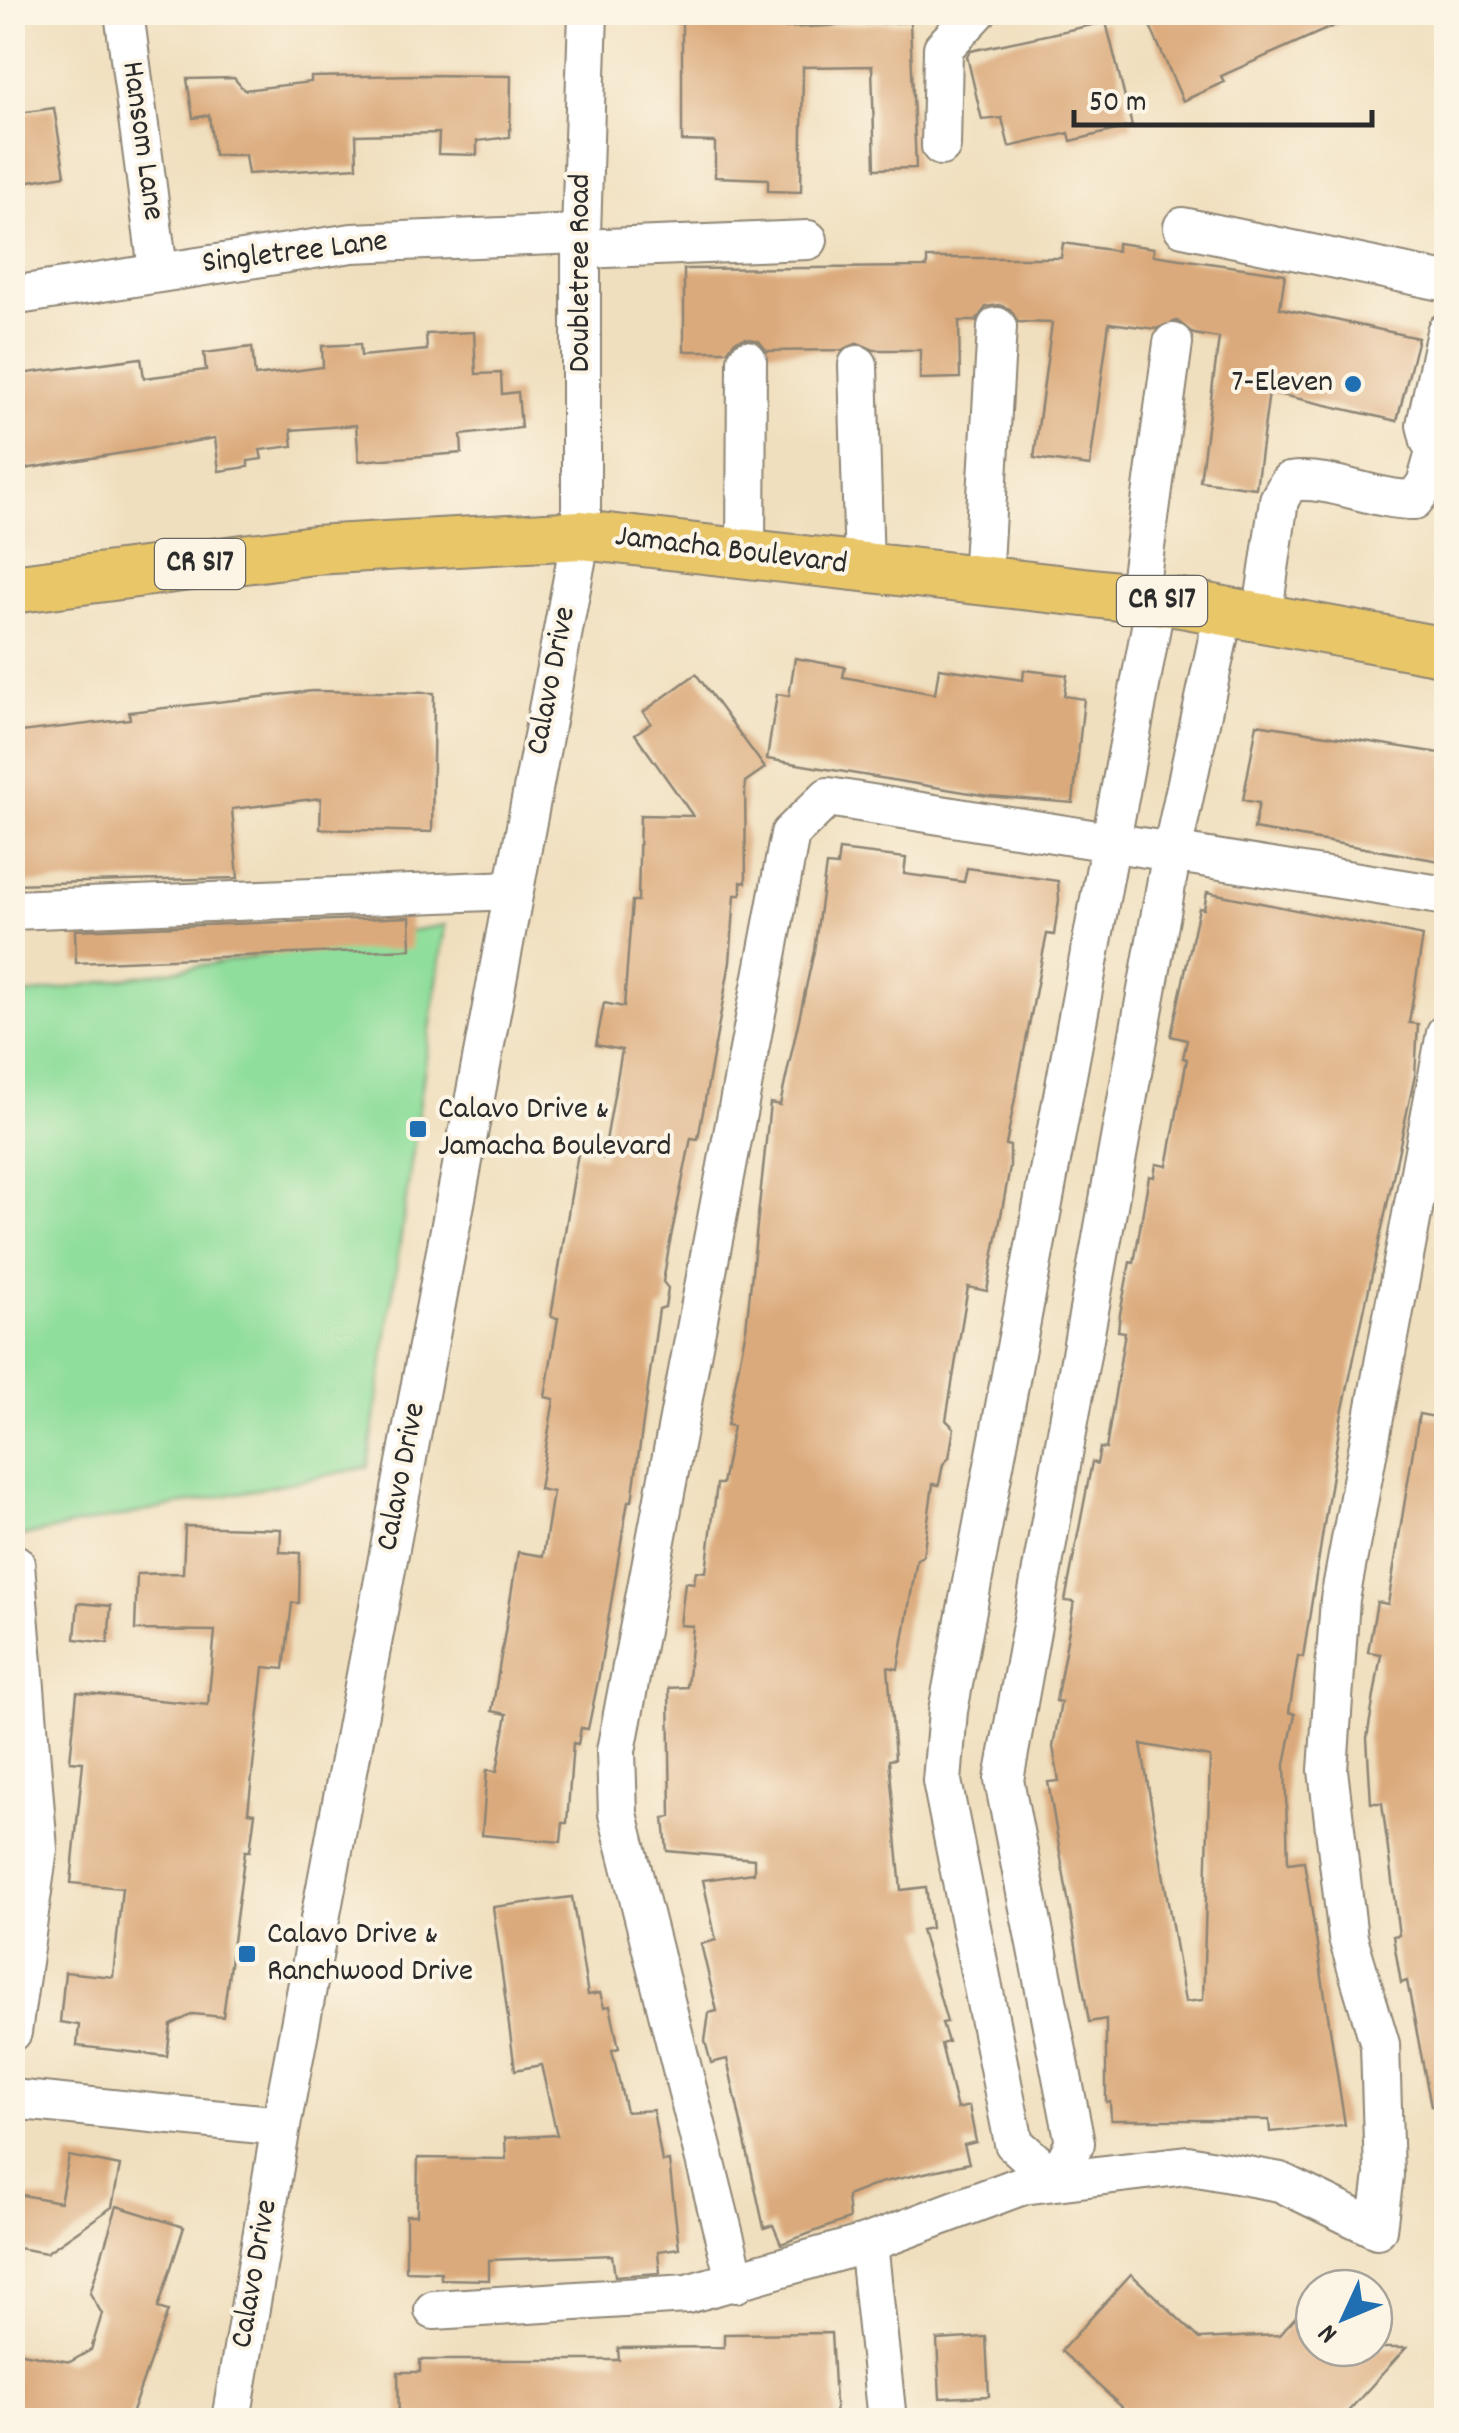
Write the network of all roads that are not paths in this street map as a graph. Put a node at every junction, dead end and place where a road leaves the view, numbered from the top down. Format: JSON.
{"nodes":[{"id":1,"x":124,"y":12,"type":"edge"},
{"id":2,"x":588,"y":12,"type":"edge"},
{"id":3,"x":977,"y":12,"type":"edge"},
{"id":4,"x":941,"y":146,"type":"dead end"},
{"id":5,"x":1183,"y":227,"type":"dead end"},
{"id":6,"x":808,"y":240,"type":"dead end"},
{"id":7,"x":581,"y":242,"type":"junction"},
{"id":8,"x":158,"y":270,"type":"junction"},
{"id":9,"x":1446,"y":282,"type":"edge"},
{"id":10,"x":12,"y":296,"type":"edge"},
{"id":11,"x":998,"y":327,"type":"dead end"},
{"id":12,"x":1446,"y":332,"type":"edge"},
{"id":13,"x":1173,"y":343,"type":"dead end"},
{"id":14,"x":747,"y":360,"type":"dead end"},
{"id":15,"x":858,"y":365,"type":"dead end"},
{"id":16,"x":1441,"y":450,"type":"edge"},
{"id":17,"x":581,"y":534,"type":"junction"},
{"id":18,"x":746,"y":554,"type":"junction"},
{"id":19,"x":864,"y":567,"type":"junction"},
{"id":20,"x":982,"y":580,"type":"junction"},
{"id":21,"x":12,"y":589,"type":"edge"},
{"id":22,"x":1147,"y":599,"type":"junction"},
{"id":23,"x":1243,"y":614,"type":"junction"},
{"id":24,"x":1446,"y":652,"type":"edge"},
{"id":25,"x":1114,"y":842,"type":"junction"},
{"id":26,"x":1172,"y":852,"type":"junction"},
{"id":27,"x":514,"y":890,"type":"junction"},
{"id":28,"x":1446,"y":896,"type":"edge"},
{"id":29,"x":12,"y":910,"type":"edge"},
{"id":30,"x":1446,"y":1033,"type":"edge"},
{"id":31,"x":15,"y":1564,"type":"edge"},
{"id":32,"x":12,"y":2032,"type":"edge"},
{"id":33,"x":12,"y":2099,"type":"edge"},
{"id":34,"x":282,"y":2126,"type":"junction"},
{"id":35,"x":1056,"y":2180,"type":"junction"},
{"id":36,"x":868,"y":2243,"type":"junction"},
{"id":37,"x":736,"y":2283,"type":"junction"},
{"id":38,"x":434,"y":2310,"type":"dead end"},
{"id":39,"x":231,"y":2420,"type":"edge"},
{"id":40,"x":887,"y":2420,"type":"edge"}],
"edges":[{"from":1,"to":8,"type":"street","name":"Hansom Lane"},
{"from":2,"to":7,"type":"street","name":"Doubletree Road"},
{"from":3,"to":4,"type":"street"},
{"from":5,"to":9,"type":"street"},
{"from":6,"to":7,"type":"street","name":"Singletree Lane"},
{"from":7,"to":8,"type":"street","name":"Singletree Lane"},
{"from":7,"to":17,"type":"street","name":"Doubletree Road"},
{"from":8,"to":10,"type":"street","name":"Singletree Lane"},
{"from":11,"to":20,"type":"street"},
{"from":12,"to":16,"type":"street"},
{"from":13,"to":22,"type":"street"},
{"from":14,"to":18,"type":"street"},
{"from":15,"to":19,"type":"street"},
{"from":16,"to":23,"type":"street"},
{"from":17,"to":18,"type":"main road","name":"Jamacha Boulevard","number":"CR S17"},
{"from":17,"to":21,"type":"main road","name":"Jamacha Boulevard","number":"CR S17"},
{"from":17,"to":27,"type":"street","name":"Calavo Drive"},
{"from":18,"to":19,"type":"main road","name":"Jamacha Boulevard","number":"CR S17"},
{"from":19,"to":20,"type":"main road","name":"Jamacha Boulevard","number":"CR S17"},
{"from":20,"to":22,"type":"main road","name":"Jamacha Boulevard","number":"CR S17"},
{"from":22,"to":23,"type":"main road","name":"Jamacha Boulevard","number":"CR S17"},
{"from":22,"to":25,"type":"street"},
{"from":23,"to":24,"type":"main road","name":"Jamacha Boulevard","number":"CR S17"},
{"from":23,"to":26,"type":"street"},
{"from":25,"to":26,"type":"street"},
{"from":25,"to":35,"type":"street"},
{"from":25,"to":37,"type":"street"},
{"from":26,"to":28,"type":"street"},
{"from":26,"to":35,"type":"street"},
{"from":27,"to":29,"type":"street"},
{"from":27,"to":34,"type":"street","name":"Calavo Drive"},
{"from":30,"to":35,"type":"street"},
{"from":31,"to":32,"type":"street"},
{"from":33,"to":34,"type":"street"},
{"from":34,"to":39,"type":"street","name":"Calavo Drive"},
{"from":35,"to":36,"type":"street"},
{"from":36,"to":37,"type":"street"},
{"from":36,"to":40,"type":"street"},
{"from":37,"to":38,"type":"street"}]}
